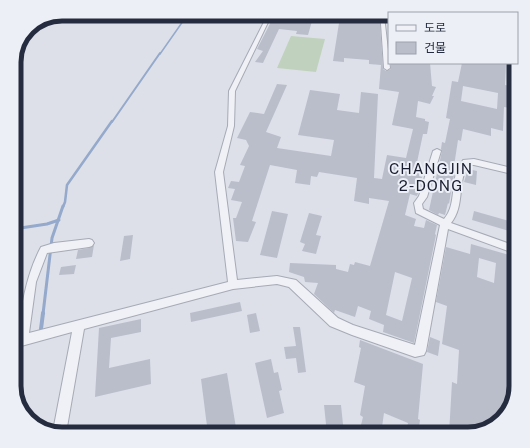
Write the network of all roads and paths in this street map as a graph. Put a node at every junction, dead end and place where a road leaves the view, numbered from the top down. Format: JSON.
{"nodes":[{"id":1,"x":267,"y":21,"type":"edge"},
{"id":2,"x":382,"y":21,"type":"edge"},
{"id":3,"x":387,"y":68,"type":"dead end"},
{"id":4,"x":437,"y":151,"type":"dead end"},
{"id":5,"x":509,"y":170,"type":"edge"},
{"id":6,"x":444,"y":224,"type":"junction"},
{"id":7,"x":89,"y":242,"type":"dead end"},
{"id":8,"x":509,"y":247,"type":"edge"},
{"id":9,"x":233,"y":285,"type":"junction"},
{"id":10,"x":80,"y":326,"type":"junction"},
{"id":11,"x":21,"y":327,"type":"edge"},
{"id":12,"x":21,"y":340,"type":"edge"},
{"id":13,"x":60,"y":427,"type":"edge"}],
"edges":[{"from":1,"to":9,"type":"street"},
{"from":2,"to":3,"type":"street"},
{"from":4,"to":6,"type":"street"},
{"from":5,"to":6,"type":"street"},
{"from":6,"to":8,"type":"street"},
{"from":6,"to":9,"type":"street"},
{"from":7,"to":11,"type":"street"},
{"from":9,"to":10,"type":"street"},
{"from":10,"to":12,"type":"street"},
{"from":10,"to":13,"type":"street"}]}
